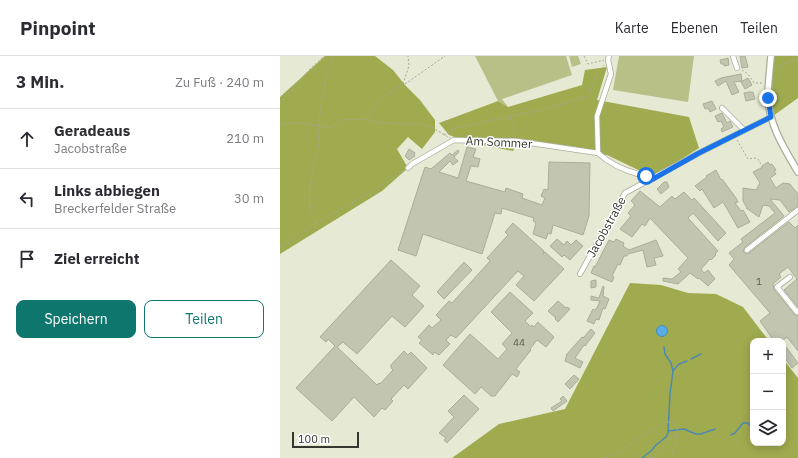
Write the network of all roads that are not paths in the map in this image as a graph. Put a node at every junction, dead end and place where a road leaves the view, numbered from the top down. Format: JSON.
{"nodes":[{"id":1,"x":733,"y":56,"type":"edge"},
{"id":2,"x":771,"y":56,"type":"edge"},
{"id":3,"x":608,"y":58,"type":"edge"},
{"id":4,"x":738,"y":68,"type":"road end"},
{"id":5,"x":722,"y":108,"type":"dead end"},
{"id":6,"x":771,"y":117,"type":"junction"},
{"id":7,"x":744,"y":130,"type":"junction"},
{"id":8,"x":598,"y":153,"type":"junction"},
{"id":9,"x":408,"y":168,"type":"road end"},
{"id":10,"x":798,"y":172,"type":"edge"},
{"id":11,"x":653,"y":179,"type":"junction"},
{"id":12,"x":798,"y":210,"type":"edge"},
{"id":13,"x":747,"y":250,"type":"dead end"},
{"id":14,"x":580,"y":274,"type":"dead end"},
{"id":15,"x":790,"y":277,"type":"dead end"},
{"id":16,"x":798,"y":311,"type":"edge"}],
"edges":[{"from":1,"to":4,"type":"street"},
{"from":2,"to":6,"type":"main road"},
{"from":3,"to":8,"type":"street"},
{"from":5,"to":7,"type":"street"},
{"from":6,"to":7,"type":"street","name":"Jacobstraße"},
{"from":6,"to":10,"type":"main road"},
{"from":7,"to":11,"type":"street","name":"Jacobstraße"},
{"from":8,"to":9,"type":"street","name":"Am Sommer"},
{"from":8,"to":11,"type":"street"},
{"from":11,"to":14,"type":"street","name":"Jacobstraße"},
{"from":12,"to":13,"type":"street"},
{"from":15,"to":16,"type":"street"}]}
